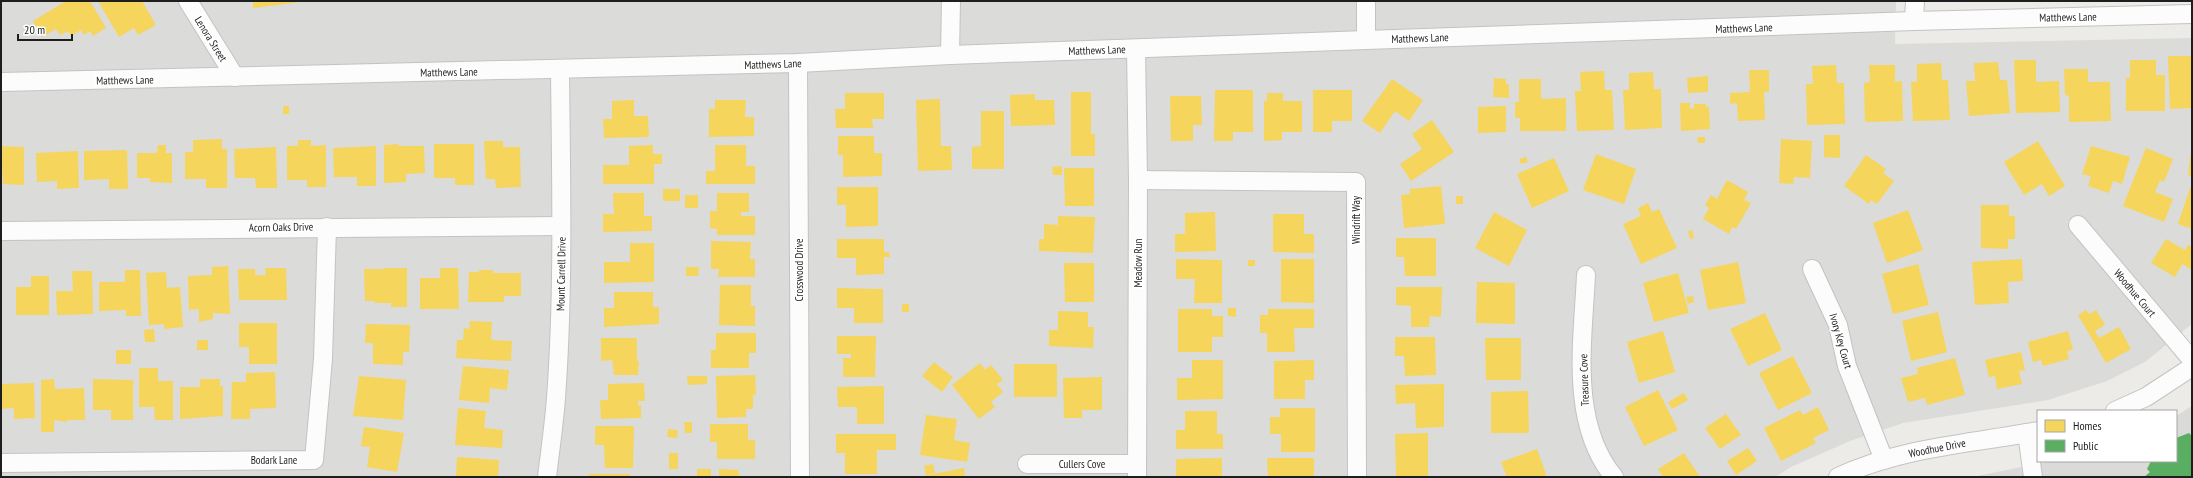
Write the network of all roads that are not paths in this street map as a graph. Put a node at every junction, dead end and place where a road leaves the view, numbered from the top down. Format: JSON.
{"nodes":[{"id":1,"x":188,"y":1,"type":"edge"},
{"id":2,"x":951,"y":1,"type":"edge"},
{"id":3,"x":1366,"y":1,"type":"edge"},
{"id":4,"x":1915,"y":1,"type":"edge"},
{"id":5,"x":2192,"y":14,"type":"edge"},
{"id":6,"x":1914,"y":21,"type":"junction"},
{"id":7,"x":1366,"y":40,"type":"junction"},
{"id":8,"x":1136,"y":49,"type":"junction"},
{"id":9,"x":950,"y":55,"type":"junction"},
{"id":10,"x":798,"y":63,"type":"junction"},
{"id":11,"x":560,"y":70,"type":"junction"},
{"id":12,"x":235,"y":77,"type":"junction"},
{"id":13,"x":1,"y":82,"type":"edge"},
{"id":14,"x":1138,"y":180,"type":"junction"},
{"id":15,"x":2078,"y":225,"type":"dead end"},
{"id":16,"x":561,"y":226,"type":"junction"},
{"id":17,"x":327,"y":227,"type":"junction"},
{"id":18,"x":1,"y":231,"type":"edge"},
{"id":19,"x":1812,"y":269,"type":"dead end"},
{"id":20,"x":1586,"y":275,"type":"dead end"},
{"id":21,"x":2192,"y":360,"type":"edge"},
{"id":22,"x":2192,"y":367,"type":"edge"},
{"id":23,"x":2117,"y":410,"type":"edge"},
{"id":24,"x":2033,"y":432,"type":"edge"},
{"id":25,"x":1884,"y":460,"type":"junction"},
{"id":26,"x":1,"y":463,"type":"edge"},
{"id":27,"x":1027,"y":464,"type":"dead end"},
{"id":28,"x":1137,"y":470,"type":"edge"},
{"id":29,"x":547,"y":477,"type":"edge"},
{"id":30,"x":800,"y":477,"type":"edge"},
{"id":31,"x":1357,"y":477,"type":"edge"},
{"id":32,"x":1614,"y":477,"type":"edge"},
{"id":33,"x":1838,"y":477,"type":"edge"},
{"id":34,"x":2033,"y":477,"type":"edge"}],
"edges":[{"from":1,"to":12,"type":"street","name":"Lenora Street"},
{"from":2,"to":9,"type":"street"},
{"from":3,"to":7,"type":"street"},
{"from":4,"to":6,"type":"street"},
{"from":5,"to":6,"type":"street","name":"Matthews Lane"},
{"from":6,"to":7,"type":"street","name":"Matthews Lane"},
{"from":7,"to":8,"type":"street","name":"Matthews Lane"},
{"from":8,"to":9,"type":"street","name":"Matthews Lane"},
{"from":8,"to":14,"type":"street","name":"Meadow Run"},
{"from":9,"to":10,"type":"street","name":"Matthews Lane"},
{"from":10,"to":11,"type":"street","name":"Matthews Lane"},
{"from":10,"to":30,"type":"street","name":"Crosswood Drive"},
{"from":11,"to":12,"type":"street","name":"Matthews Lane"},
{"from":11,"to":16,"type":"street","name":"Mount Carrell Drive"},
{"from":12,"to":13,"type":"street","name":"Matthews Lane"},
{"from":14,"to":28,"type":"street","name":"Meadow Run"},
{"from":14,"to":31,"type":"street","name":"Windrift Way"},
{"from":15,"to":21,"type":"street","name":"Woodhue Court"},
{"from":16,"to":17,"type":"street","name":"Acorn Oaks Drive"},
{"from":16,"to":29,"type":"street","name":"Mount Carrell Drive"},
{"from":17,"to":18,"type":"street","name":"Acorn Oaks Drive"},
{"from":17,"to":26,"type":"street","name":"Bodark Lane"},
{"from":19,"to":25,"type":"street","name":"Ivory Key Court"},
{"from":20,"to":32,"type":"street","name":"Treasure Cove"},
{"from":22,"to":23,"type":"street"},
{"from":24,"to":25,"type":"street","name":"Woodhue Drive"},
{"from":24,"to":34,"type":"street"},
{"from":25,"to":33,"type":"street","name":"Woodhue Drive"},
{"from":27,"to":28,"type":"street","name":"Cullers Cove"}]}
